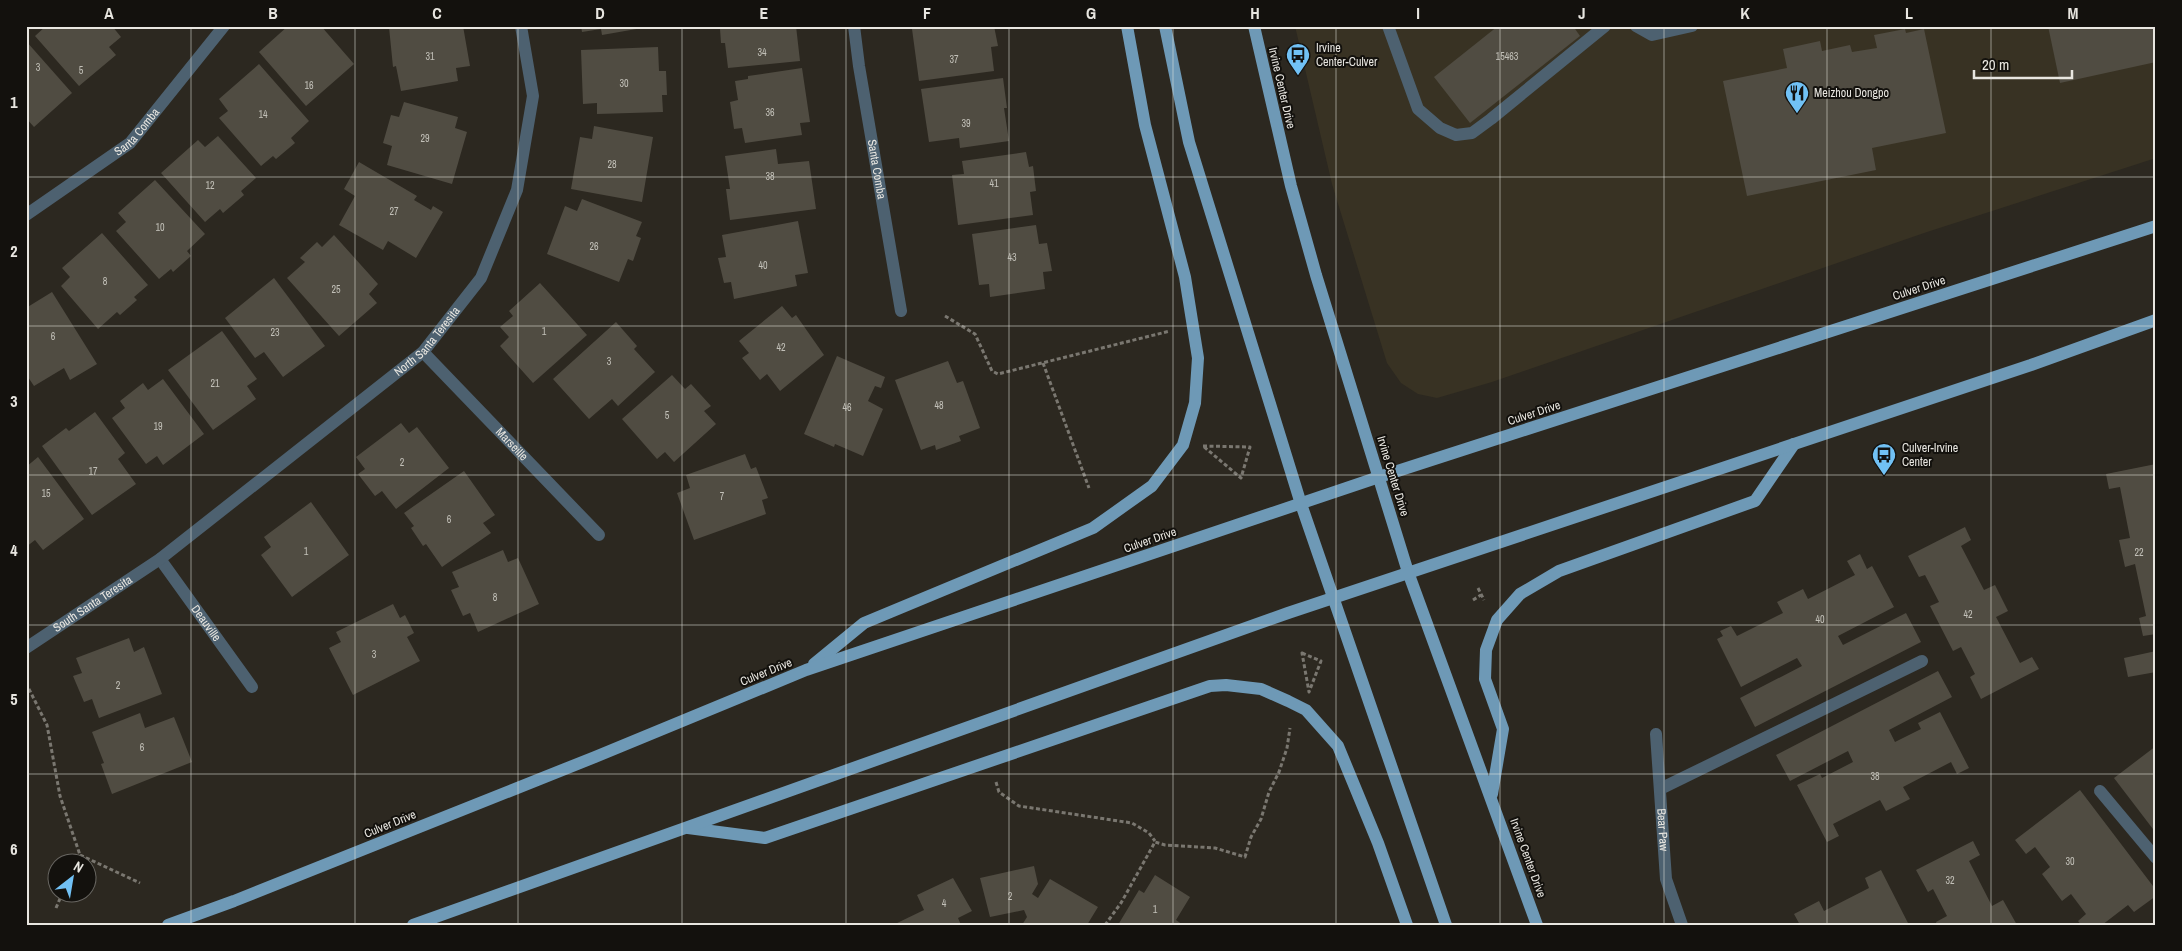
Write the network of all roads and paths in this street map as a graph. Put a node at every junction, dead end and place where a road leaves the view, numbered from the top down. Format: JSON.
{"nodes":[{"id":1,"x":224,"y":26,"type":"edge"},
{"id":2,"x":521,"y":26,"type":"edge"},
{"id":3,"x":854,"y":26,"type":"edge"},
{"id":4,"x":1127,"y":26,"type":"edge"},
{"id":5,"x":1165,"y":26,"type":"edge"},
{"id":6,"x":1254,"y":26,"type":"edge"},
{"id":7,"x":1388,"y":26,"type":"edge"},
{"id":8,"x":1606,"y":26,"type":"edge"},
{"id":9,"x":1636,"y":26,"type":"edge"},
{"id":10,"x":1692,"y":26,"type":"edge"},
{"id":11,"x":26,"y":214,"type":"edge"},
{"id":12,"x":2156,"y":226,"type":"edge"},
{"id":13,"x":901,"y":311,"type":"dead end"},
{"id":14,"x":945,"y":316,"type":"dead end"},
{"id":15,"x":2156,"y":320,"type":"edge"},
{"id":16,"x":1170,"y":331,"type":"dead end"},
{"id":17,"x":423,"y":352,"type":"junction"},
{"id":18,"x":1043,"y":363,"type":"junction"},
{"id":19,"x":1794,"y":444,"type":"junction"},
{"id":20,"x":1203,"y":446,"type":"joint"},
{"id":21,"x":1379,"y":477,"type":"junction"},
{"id":22,"x":1089,"y":488,"type":"dead end"},
{"id":23,"x":1301,"y":504,"type":"junction"},
{"id":24,"x":599,"y":535,"type":"dead end"},
{"id":25,"x":160,"y":559,"type":"junction"},
{"id":26,"x":1408,"y":572,"type":"junction"},
{"id":27,"x":1478,"y":588,"type":"dead end"},
{"id":28,"x":1481,"y":595,"type":"junction"},
{"id":29,"x":1334,"y":598,"type":"junction"},
{"id":30,"x":1473,"y":600,"type":"dead end"},
{"id":31,"x":1484,"y":600,"type":"dead end"},
{"id":32,"x":26,"y":648,"type":"edge"},
{"id":33,"x":1302,"y":653,"type":"joint"},
{"id":34,"x":1922,"y":661,"type":"dead end"},
{"id":35,"x":806,"y":670,"type":"junction"},
{"id":36,"x":26,"y":683,"type":"edge"},
{"id":37,"x":252,"y":687,"type":"dead end"},
{"id":38,"x":1290,"y":727,"type":"dead end"},
{"id":39,"x":1656,"y":734,"type":"dead end"},
{"id":40,"x":993,"y":774,"type":"dead end"},
{"id":41,"x":1660,"y":789,"type":"junction"},
{"id":42,"x":2100,"y":791,"type":"dead end"},
{"id":43,"x":1492,"y":797,"type":"junction"},
{"id":44,"x":685,"y":828,"type":"junction"},
{"id":45,"x":1155,"y":842,"type":"junction"},
{"id":46,"x":80,"y":854,"type":"edge"},
{"id":47,"x":2156,"y":858,"type":"edge"},
{"id":48,"x":98,"y":863,"type":"edge"},
{"id":49,"x":140,"y":883,"type":"dead end"},
{"id":50,"x":58,"y":904,"type":"edge"},
{"id":51,"x":56,"y":908,"type":"dead end"},
{"id":52,"x":168,"y":925,"type":"edge"},
{"id":53,"x":413,"y":925,"type":"edge"},
{"id":54,"x":1105,"y":925,"type":"edge"},
{"id":55,"x":1407,"y":925,"type":"edge"},
{"id":56,"x":1446,"y":925,"type":"edge"},
{"id":57,"x":1537,"y":925,"type":"edge"},
{"id":58,"x":1682,"y":925,"type":"edge"}],
"edges":[{"from":1,"to":11,"type":"street","name":"Santa Comba"},
{"from":2,"to":17,"type":"street","name":"North Santa Teresita"},
{"from":3,"to":13,"type":"street","name":"Santa Comba"},
{"from":4,"to":35,"type":"main road"},
{"from":5,"to":23,"type":"main road"},
{"from":6,"to":21,"type":"main road","name":"Irvine Center Drive"},
{"from":7,"to":8,"type":"street"},
{"from":9,"to":10,"type":"street"},
{"from":12,"to":21,"type":"main road","name":"Culver Drive"},
{"from":14,"to":18,"type":"path"},
{"from":15,"to":19,"type":"main road"},
{"from":16,"to":18,"type":"path"},
{"from":17,"to":24,"type":"street","name":"Marseille"},
{"from":17,"to":25,"type":"street","name":"North Santa Teresita"},
{"from":18,"to":22,"type":"path"},
{"from":19,"to":26,"type":"main road"},
{"from":19,"to":43,"type":"main road"},
{"from":20,"to":20,"type":"path"},
{"from":21,"to":23,"type":"main road","name":"Culver Drive"},
{"from":21,"to":26,"type":"main road","name":"Irvine Center Drive"},
{"from":23,"to":29,"type":"main road"},
{"from":23,"to":35,"type":"main road","name":"Culver Drive"},
{"from":25,"to":32,"type":"street","name":"South Santa Teresita"},
{"from":25,"to":37,"type":"street","name":"Deauville"},
{"from":26,"to":29,"type":"main road"},
{"from":26,"to":43,"type":"main road","name":"Irvine Center Drive"},
{"from":27,"to":28,"type":"path"},
{"from":28,"to":30,"type":"path"},
{"from":28,"to":31,"type":"path"},
{"from":29,"to":44,"type":"main road"},
{"from":29,"to":56,"type":"main road"},
{"from":33,"to":33,"type":"path"},
{"from":34,"to":41,"type":"street"},
{"from":35,"to":52,"type":"main road","name":"Culver Drive"},
{"from":36,"to":46,"type":"path"},
{"from":38,"to":45,"type":"path"},
{"from":39,"to":41,"type":"street","name":"Bear Paw"},
{"from":40,"to":45,"type":"path"},
{"from":41,"to":58,"type":"street","name":"Bear Paw"},
{"from":42,"to":47,"type":"street"},
{"from":43,"to":57,"type":"main road","name":"Irvine Center Drive"},
{"from":44,"to":53,"type":"main road"},
{"from":44,"to":55,"type":"main road"},
{"from":45,"to":54,"type":"path"},
{"from":48,"to":49,"type":"path"},
{"from":50,"to":51,"type":"path"}]}
